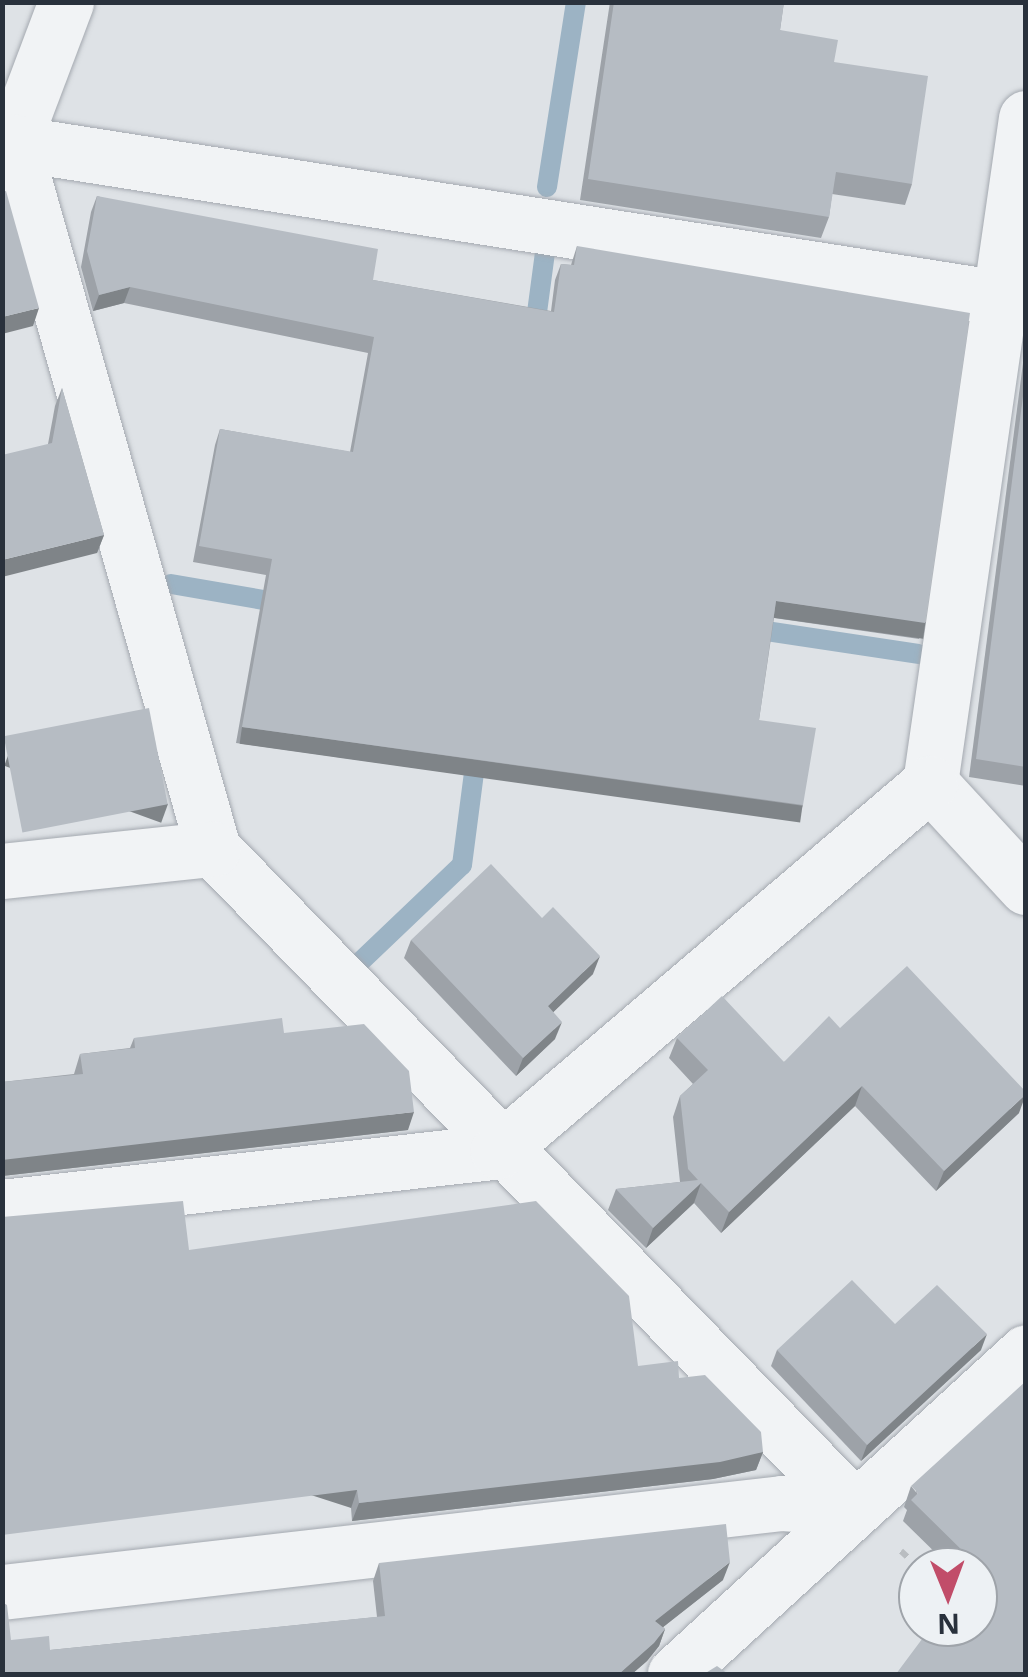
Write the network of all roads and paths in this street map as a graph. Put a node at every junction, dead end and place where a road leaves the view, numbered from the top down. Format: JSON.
{"nodes":[{"id":1,"x":66,"y":2,"type":"edge"},
{"id":2,"x":1026,"y":118,"type":"edge"},
{"id":3,"x":8,"y":142,"type":"edge"},
{"id":4,"x":1012,"y":300,"type":"edge"},
{"id":5,"x":930,"y":783,"type":"junction"},
{"id":6,"x":213,"y":849,"type":"junction"},
{"id":7,"x":2,"y":871,"type":"edge"},
{"id":8,"x":1026,"y":887,"type":"edge"},
{"id":9,"x":498,"y":1151,"type":"junction"},
{"id":10,"x":2,"y":1207,"type":"edge"},
{"id":11,"x":1026,"y":1352,"type":"edge"},
{"id":12,"x":854,"y":1508,"type":"junction"},
{"id":13,"x":2,"y":1592,"type":"edge"},
{"id":14,"x":675,"y":1674,"type":"edge"}],
"edges":[{"from":1,"to":3,"type":"street"},
{"from":2,"to":4,"type":"street"},
{"from":3,"to":4,"type":"street"},
{"from":3,"to":6,"type":"street"},
{"from":4,"to":5,"type":"street"},
{"from":5,"to":8,"type":"street"},
{"from":5,"to":9,"type":"street"},
{"from":6,"to":7,"type":"street"},
{"from":6,"to":9,"type":"street"},
{"from":9,"to":10,"type":"street"},
{"from":9,"to":12,"type":"street"},
{"from":11,"to":12,"type":"street"},
{"from":12,"to":13,"type":"street"},
{"from":12,"to":14,"type":"street"}]}
